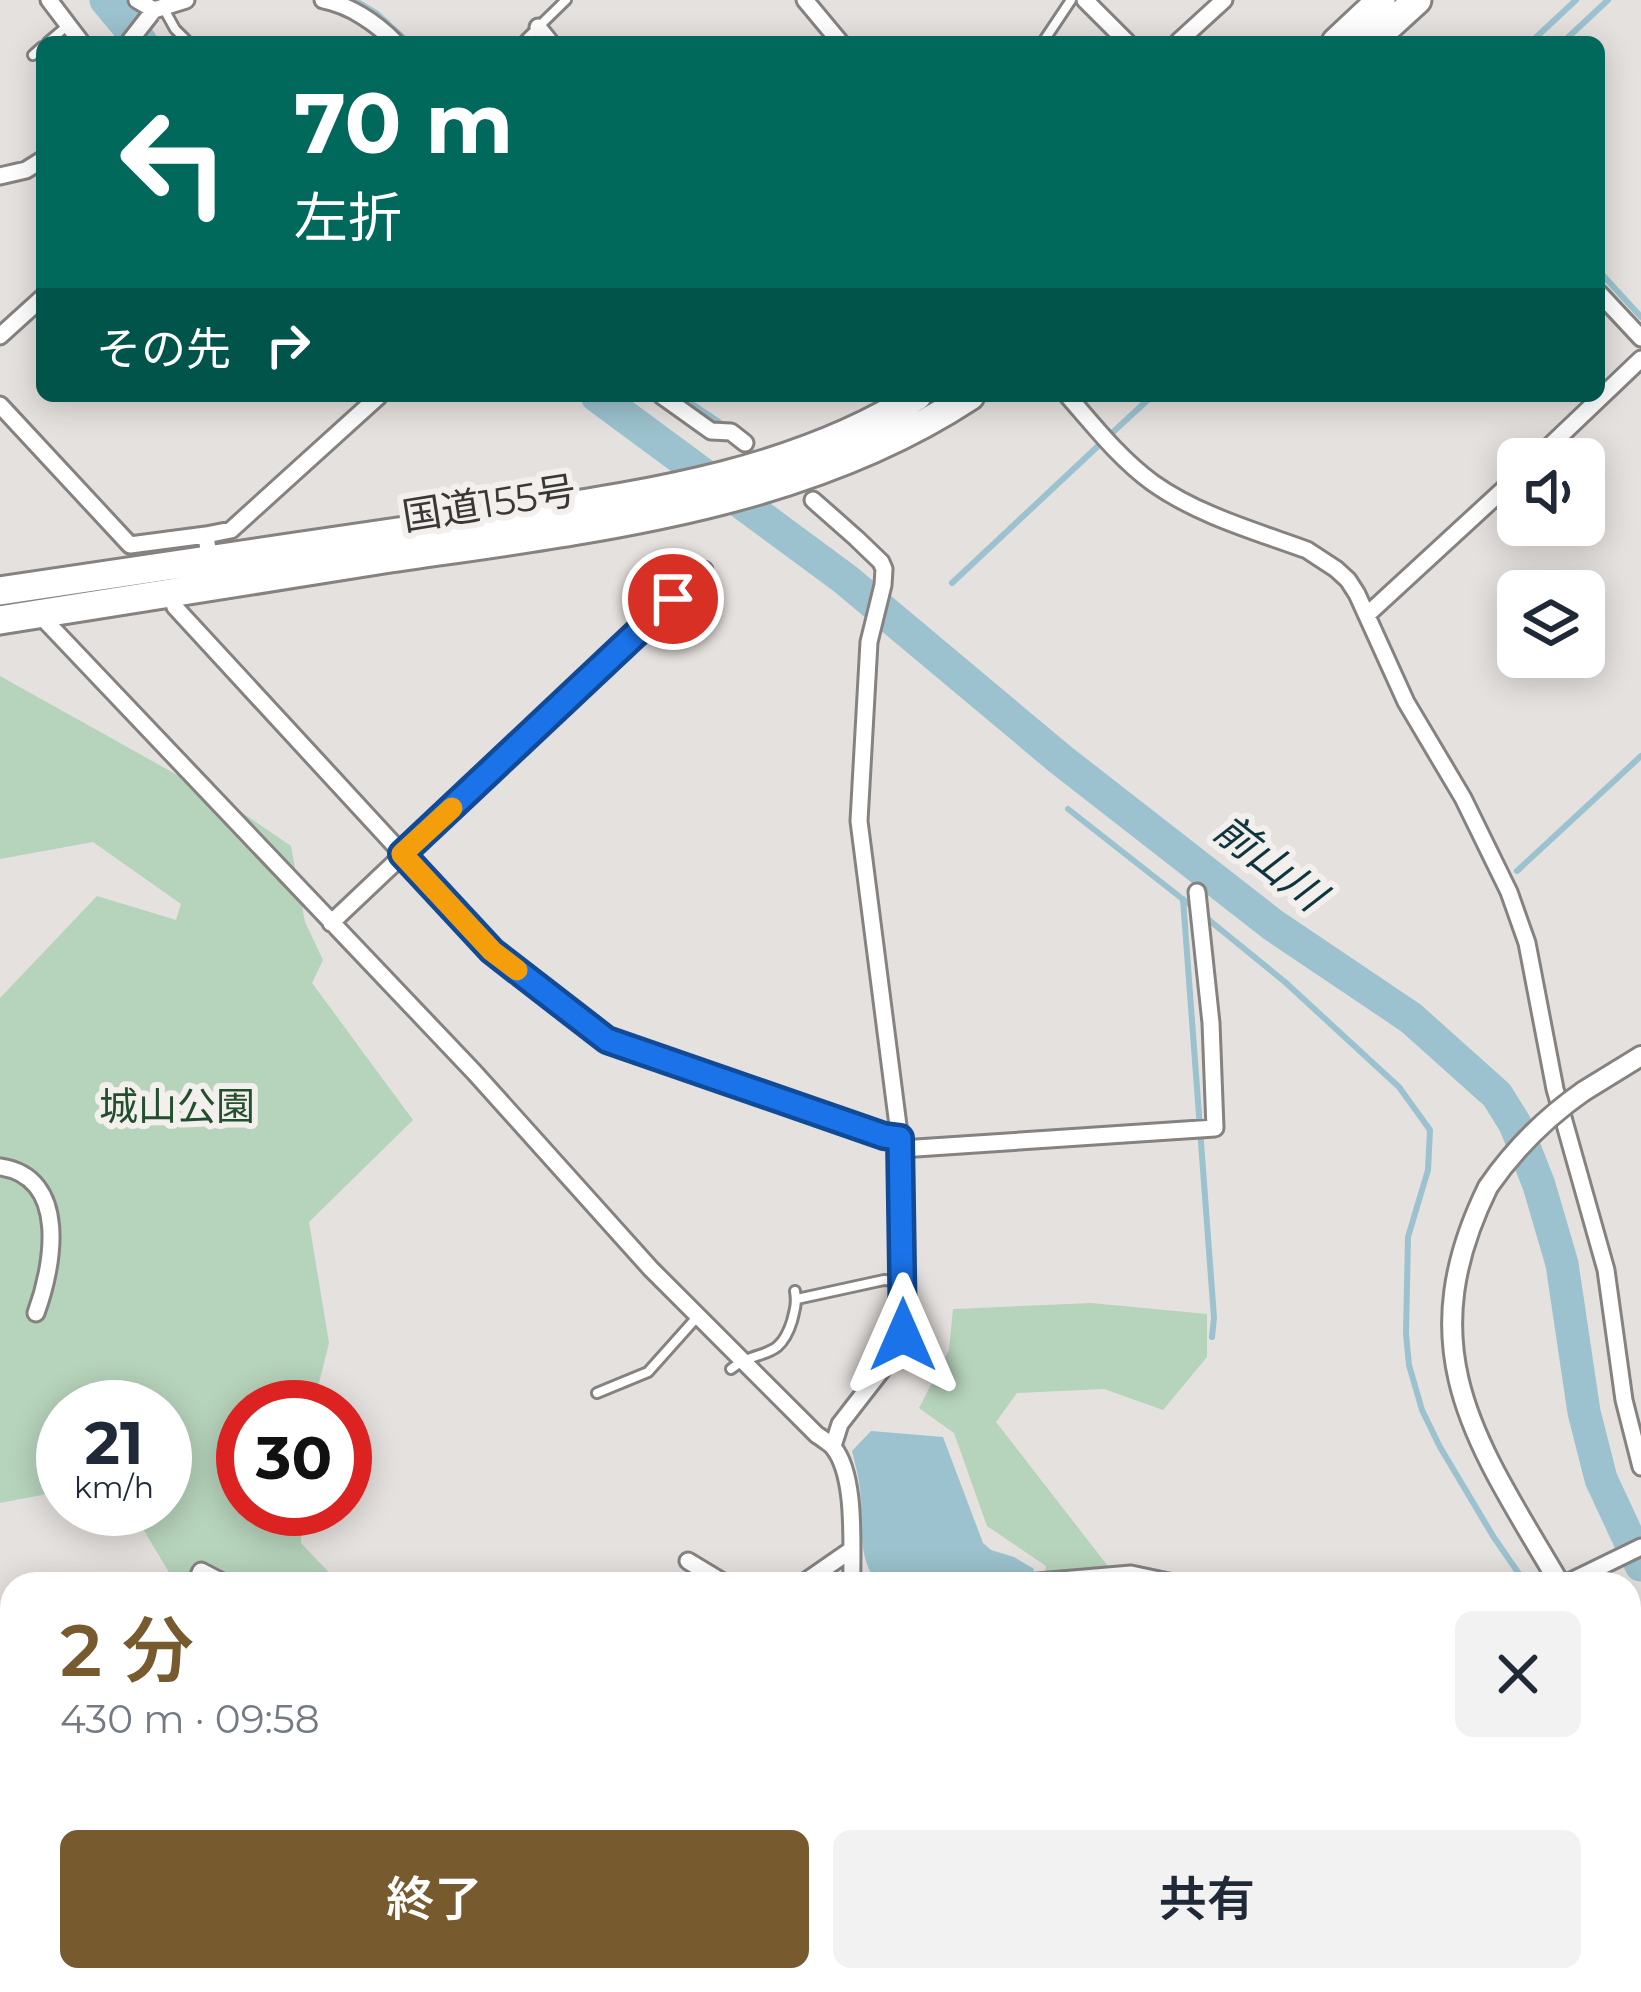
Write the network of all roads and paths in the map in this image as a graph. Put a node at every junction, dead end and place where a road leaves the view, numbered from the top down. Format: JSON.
{"nodes":[{"id":1,"x":49,"y":0,"type":"edge"},
{"id":2,"x":137,"y":0,"type":"edge"},
{"id":3,"x":186,"y":0,"type":"edge"},
{"id":4,"x":566,"y":0,"type":"edge"},
{"id":5,"x":805,"y":0,"type":"edge"},
{"id":6,"x":1071,"y":0,"type":"edge"},
{"id":7,"x":1085,"y":0,"type":"edge"},
{"id":8,"x":1224,"y":0,"type":"edge"},
{"id":9,"x":1417,"y":0,"type":"edge"},
{"id":10,"x":334,"y":1,"type":"edge"},
{"id":11,"x":156,"y":11,"type":"junction"},
{"id":12,"x":1371,"y":24,"type":"edge"},
{"id":13,"x":67,"y":26,"type":"junction"},
{"id":14,"x":538,"y":28,"type":"junction"},
{"id":15,"x":55,"y":36,"type":"edge"},
{"id":16,"x":76,"y":36,"type":"edge"},
{"id":17,"x":134,"y":36,"type":"edge"},
{"id":18,"x":182,"y":36,"type":"edge"},
{"id":19,"x":389,"y":36,"type":"edge"},
{"id":20,"x":529,"y":36,"type":"edge"},
{"id":21,"x":545,"y":36,"type":"edge"},
{"id":22,"x":835,"y":36,"type":"edge"},
{"id":23,"x":1047,"y":36,"type":"edge"},
{"id":24,"x":1121,"y":36,"type":"edge"},
{"id":25,"x":1185,"y":36,"type":"edge"},
{"id":26,"x":36,"y":52,"type":"edge"},
{"id":27,"x":33,"y":55,"type":"dead end"},
{"id":28,"x":36,"y":164,"type":"edge"},
{"id":29,"x":0,"y":176,"type":"edge"},
{"id":30,"x":1605,"y":299,"type":"edge"},
{"id":31,"x":36,"y":303,"type":"edge"},
{"id":32,"x":0,"y":336,"type":"edge"},
{"id":33,"x":1641,"y":338,"type":"edge"},
{"id":34,"x":1641,"y":359,"type":"edge"},
{"id":35,"x":1605,"y":393,"type":"edge"},
{"id":36,"x":372,"y":402,"type":"edge"},
{"id":37,"x":674,"y":402,"type":"edge"},
{"id":38,"x":907,"y":402,"type":"edge"},
{"id":39,"x":960,"y":402,"type":"edge"},
{"id":40,"x":1073,"y":402,"type":"edge"},
{"id":41,"x":1596,"y":402,"type":"edge"},
{"id":42,"x":0,"y":405,"type":"edge"},
{"id":43,"x":1558,"y":438,"type":"edge"},
{"id":44,"x":742,"y":457,"type":"junction"},
{"id":45,"x":1497,"y":495,"type":"edge"},
{"id":46,"x":813,"y":500,"type":"dead end"},
{"id":47,"x":208,"y":547,"type":"junction"},
{"id":48,"x":704,"y":570,"type":"dead end"},
{"id":49,"x":4,"y":585,"type":"edge"},
{"id":50,"x":170,"y":591,"type":"junction"},
{"id":51,"x":39,"y":614,"type":"junction"},
{"id":52,"x":1368,"y":614,"type":"junction"},
{"id":53,"x":0,"y":620,"type":"edge"},
{"id":54,"x":402,"y":854,"type":"junction"},
{"id":55,"x":1197,"y":892,"type":"dead end"},
{"id":56,"x":331,"y":922,"type":"junction"},
{"id":57,"x":1641,"y":1056,"type":"edge"},
{"id":58,"x":901,"y":1144,"type":"junction"},
{"id":59,"x":0,"y":1167,"type":"edge"},
{"id":60,"x":903,"y":1281,"type":"junction"},
{"id":61,"x":36,"y":1313,"type":"dead end"},
{"id":62,"x":698,"y":1316,"type":"junction"},
{"id":63,"x":736,"y":1365,"type":"junction"},
{"id":64,"x":596,"y":1394,"type":"dead end"},
{"id":65,"x":1632,"y":1398,"type":"edge"},
{"id":66,"x":832,"y":1446,"type":"junction"},
{"id":67,"x":1641,"y":1467,"type":"edge"},
{"id":68,"x":1641,"y":1547,"type":"edge"},
{"id":69,"x":850,"y":1550,"type":"junction"},
{"id":70,"x":688,"y":1562,"type":"dead end"},
{"id":71,"x":705,"y":1572,"type":"edge"},
{"id":72,"x":819,"y":1572,"type":"edge"},
{"id":73,"x":851,"y":1572,"type":"edge"},
{"id":74,"x":1556,"y":1572,"type":"edge"},
{"id":75,"x":1590,"y":1572,"type":"edge"}],
"edges":[{"from":1,"to":13,"type":"street"},
{"from":2,"to":11,"type":"street"},
{"from":3,"to":11,"type":"street"},
{"from":4,"to":14,"type":"lane"},
{"from":5,"to":22,"type":"street"},
{"from":6,"to":23,"type":"lane"},
{"from":7,"to":24,"type":"street"},
{"from":8,"to":25,"type":"street"},
{"from":9,"to":12,"type":"highway"},
{"from":10,"to":19,"type":"street"},
{"from":11,"to":17,"type":"street"},
{"from":11,"to":18,"type":"lane"},
{"from":13,"to":15,"type":"lane"},
{"from":13,"to":16,"type":"street"},
{"from":14,"to":20,"type":"lane"},
{"from":14,"to":21,"type":"street"},
{"from":26,"to":27,"type":"lane"},
{"from":28,"to":29,"type":"street"},
{"from":30,"to":33,"type":"street"},
{"from":31,"to":32,"type":"street"},
{"from":34,"to":35,"type":"street"},
{"from":36,"to":47,"type":"street"},
{"from":37,"to":44,"type":"street"},
{"from":38,"to":44,"type":"highway","name":"国道155号"},
{"from":39,"to":50,"type":"highway","name":"国道155号"},
{"from":40,"to":52,"type":"street"},
{"from":41,"to":43,"type":"street"},
{"from":42,"to":47,"type":"street"},
{"from":44,"to":47,"type":"highway","name":"国道155号"},
{"from":45,"to":52,"type":"street"},
{"from":46,"to":58,"type":"street"},
{"from":47,"to":49,"type":"highway","name":"国道155号"},
{"from":48,"to":54,"type":"street"},
{"from":49,"to":51,"type":"street"},
{"from":50,"to":51,"type":"highway","name":"国道155号"},
{"from":50,"to":54,"type":"street"},
{"from":51,"to":53,"type":"highway","name":"国道155号"},
{"from":51,"to":56,"type":"street"},
{"from":52,"to":65,"type":"street"},
{"from":54,"to":56,"type":"street"},
{"from":54,"to":58,"type":"street"},
{"from":55,"to":58,"type":"street"},
{"from":56,"to":62,"type":"street"},
{"from":57,"to":74,"type":"street","bridge":true},
{"from":58,"to":60,"type":"street"},
{"from":59,"to":61,"type":"street"},
{"from":60,"to":63,"type":"lane"},
{"from":60,"to":66,"type":"street"},
{"from":62,"to":63,"type":"street"},
{"from":62,"to":64,"type":"lane"},
{"from":63,"to":66,"type":"street"},
{"from":65,"to":67,"type":"street"},
{"from":66,"to":69,"type":"street"},
{"from":68,"to":75,"type":"street"},
{"from":69,"to":72,"type":"street"},
{"from":69,"to":73,"type":"street"},
{"from":70,"to":71,"type":"street"}]}
